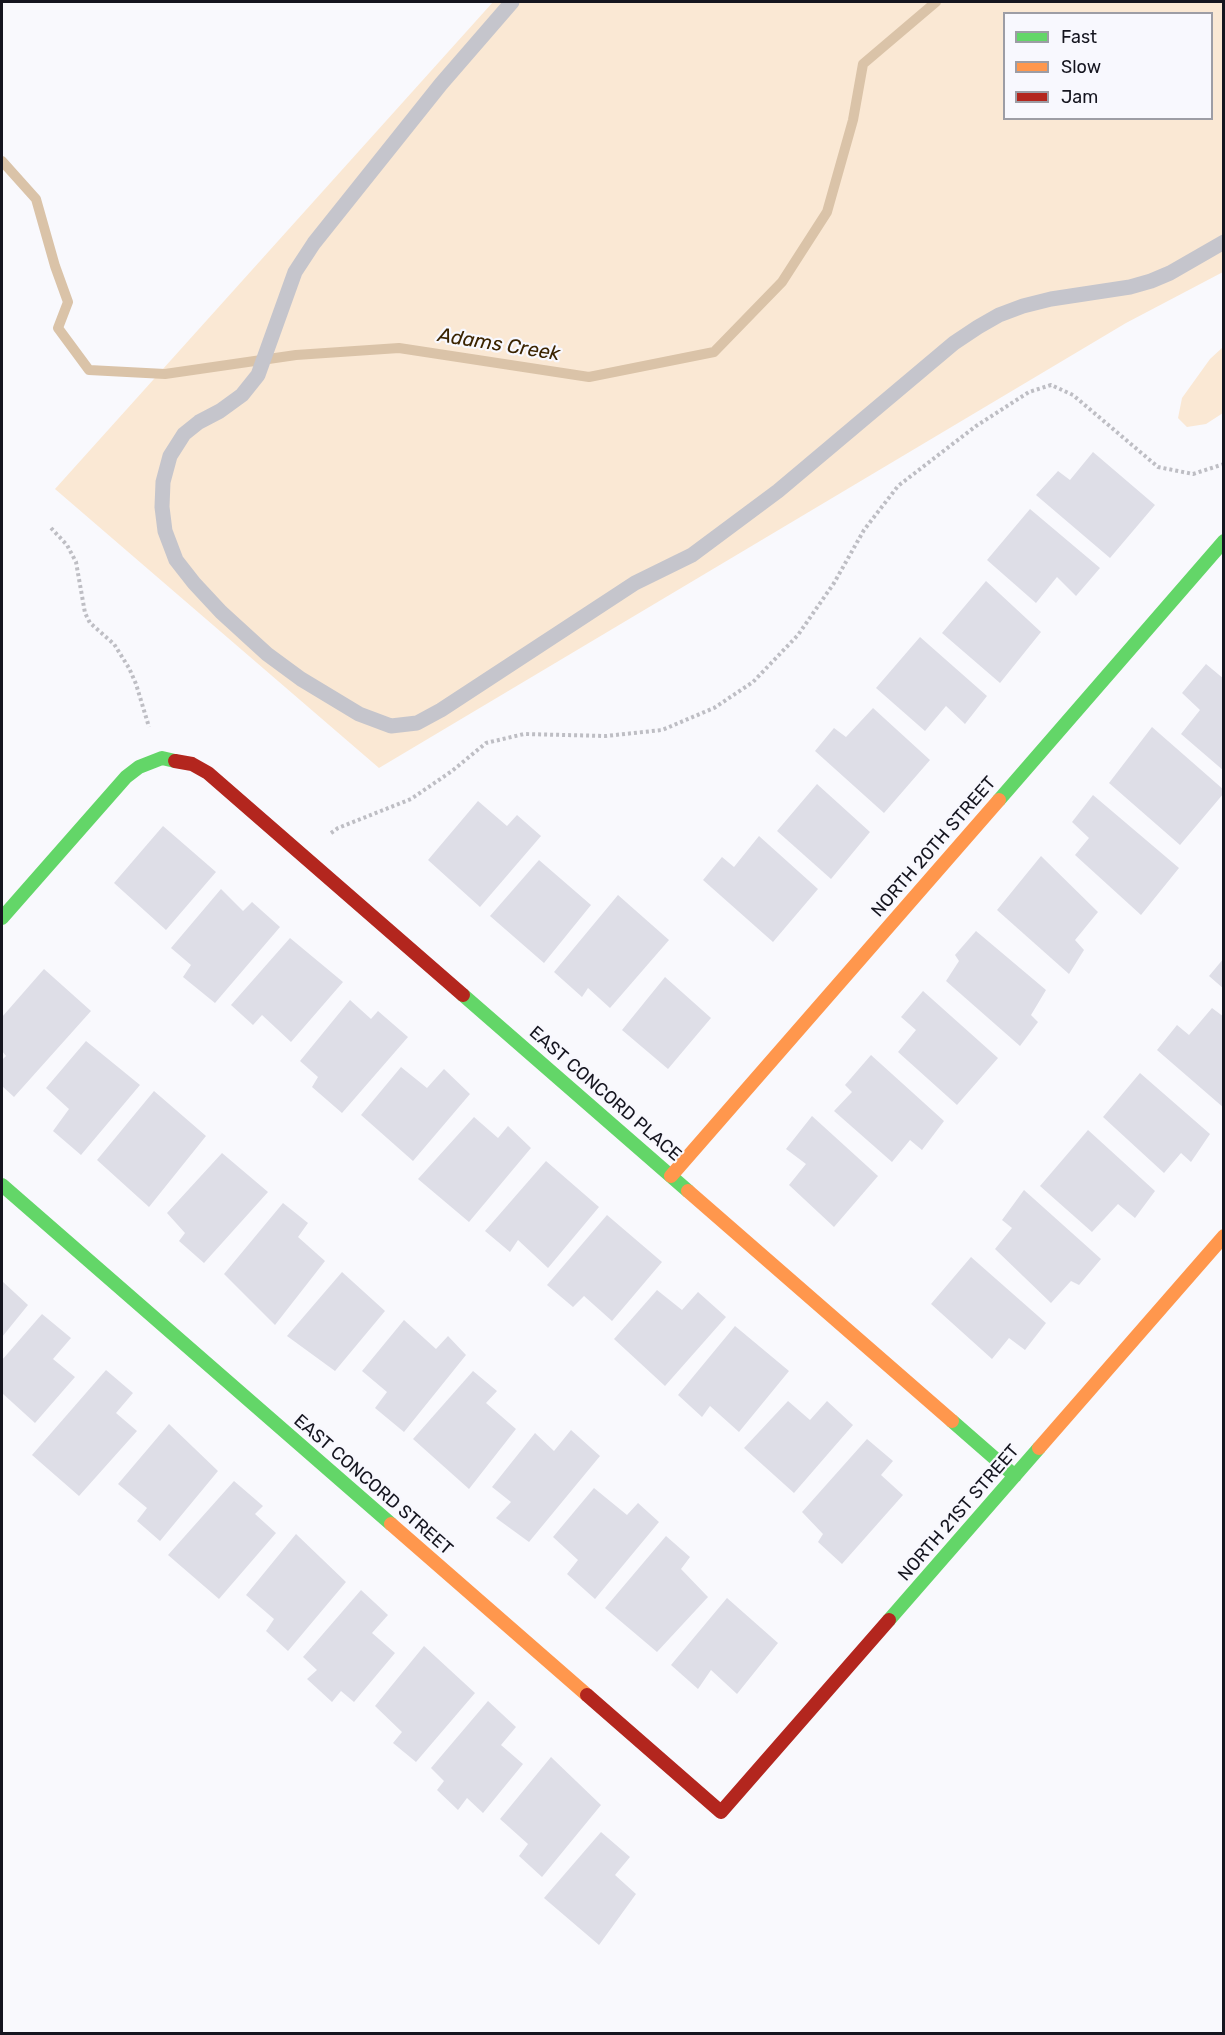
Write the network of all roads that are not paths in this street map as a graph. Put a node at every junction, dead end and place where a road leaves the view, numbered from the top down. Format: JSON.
{"nodes":[{"id":1,"x":512,"y":2,"type":"edge"},
{"id":2,"x":1224,"y":242,"type":"edge"},
{"id":3,"x":1224,"y":541,"type":"edge"},
{"id":4,"x":2,"y":918,"type":"edge"},
{"id":5,"x":671,"y":1176,"type":"junction"},
{"id":6,"x":2,"y":1185,"type":"edge"},
{"id":7,"x":1224,"y":1236,"type":"edge"},
{"id":8,"x":1015,"y":1476,"type":"junction"},
{"id":9,"x":721,"y":1812,"type":"joint"}],
"edges":[{"from":1,"to":2,"type":"lane"},
{"from":3,"to":5,"type":"street","name":"NORTH 20TH STREET"},
{"from":4,"to":5,"type":"street","name":"EAST CONCORD PLACE"},
{"from":5,"to":8,"type":"street","name":"EAST CONCORD PLACE"},
{"from":6,"to":9,"type":"street","name":"EAST CONCORD STREET"},
{"from":7,"to":8,"type":"street","name":"NORTH 21ST STREET"},
{"from":8,"to":9,"type":"street","name":"NORTH 21ST STREET"}]}
